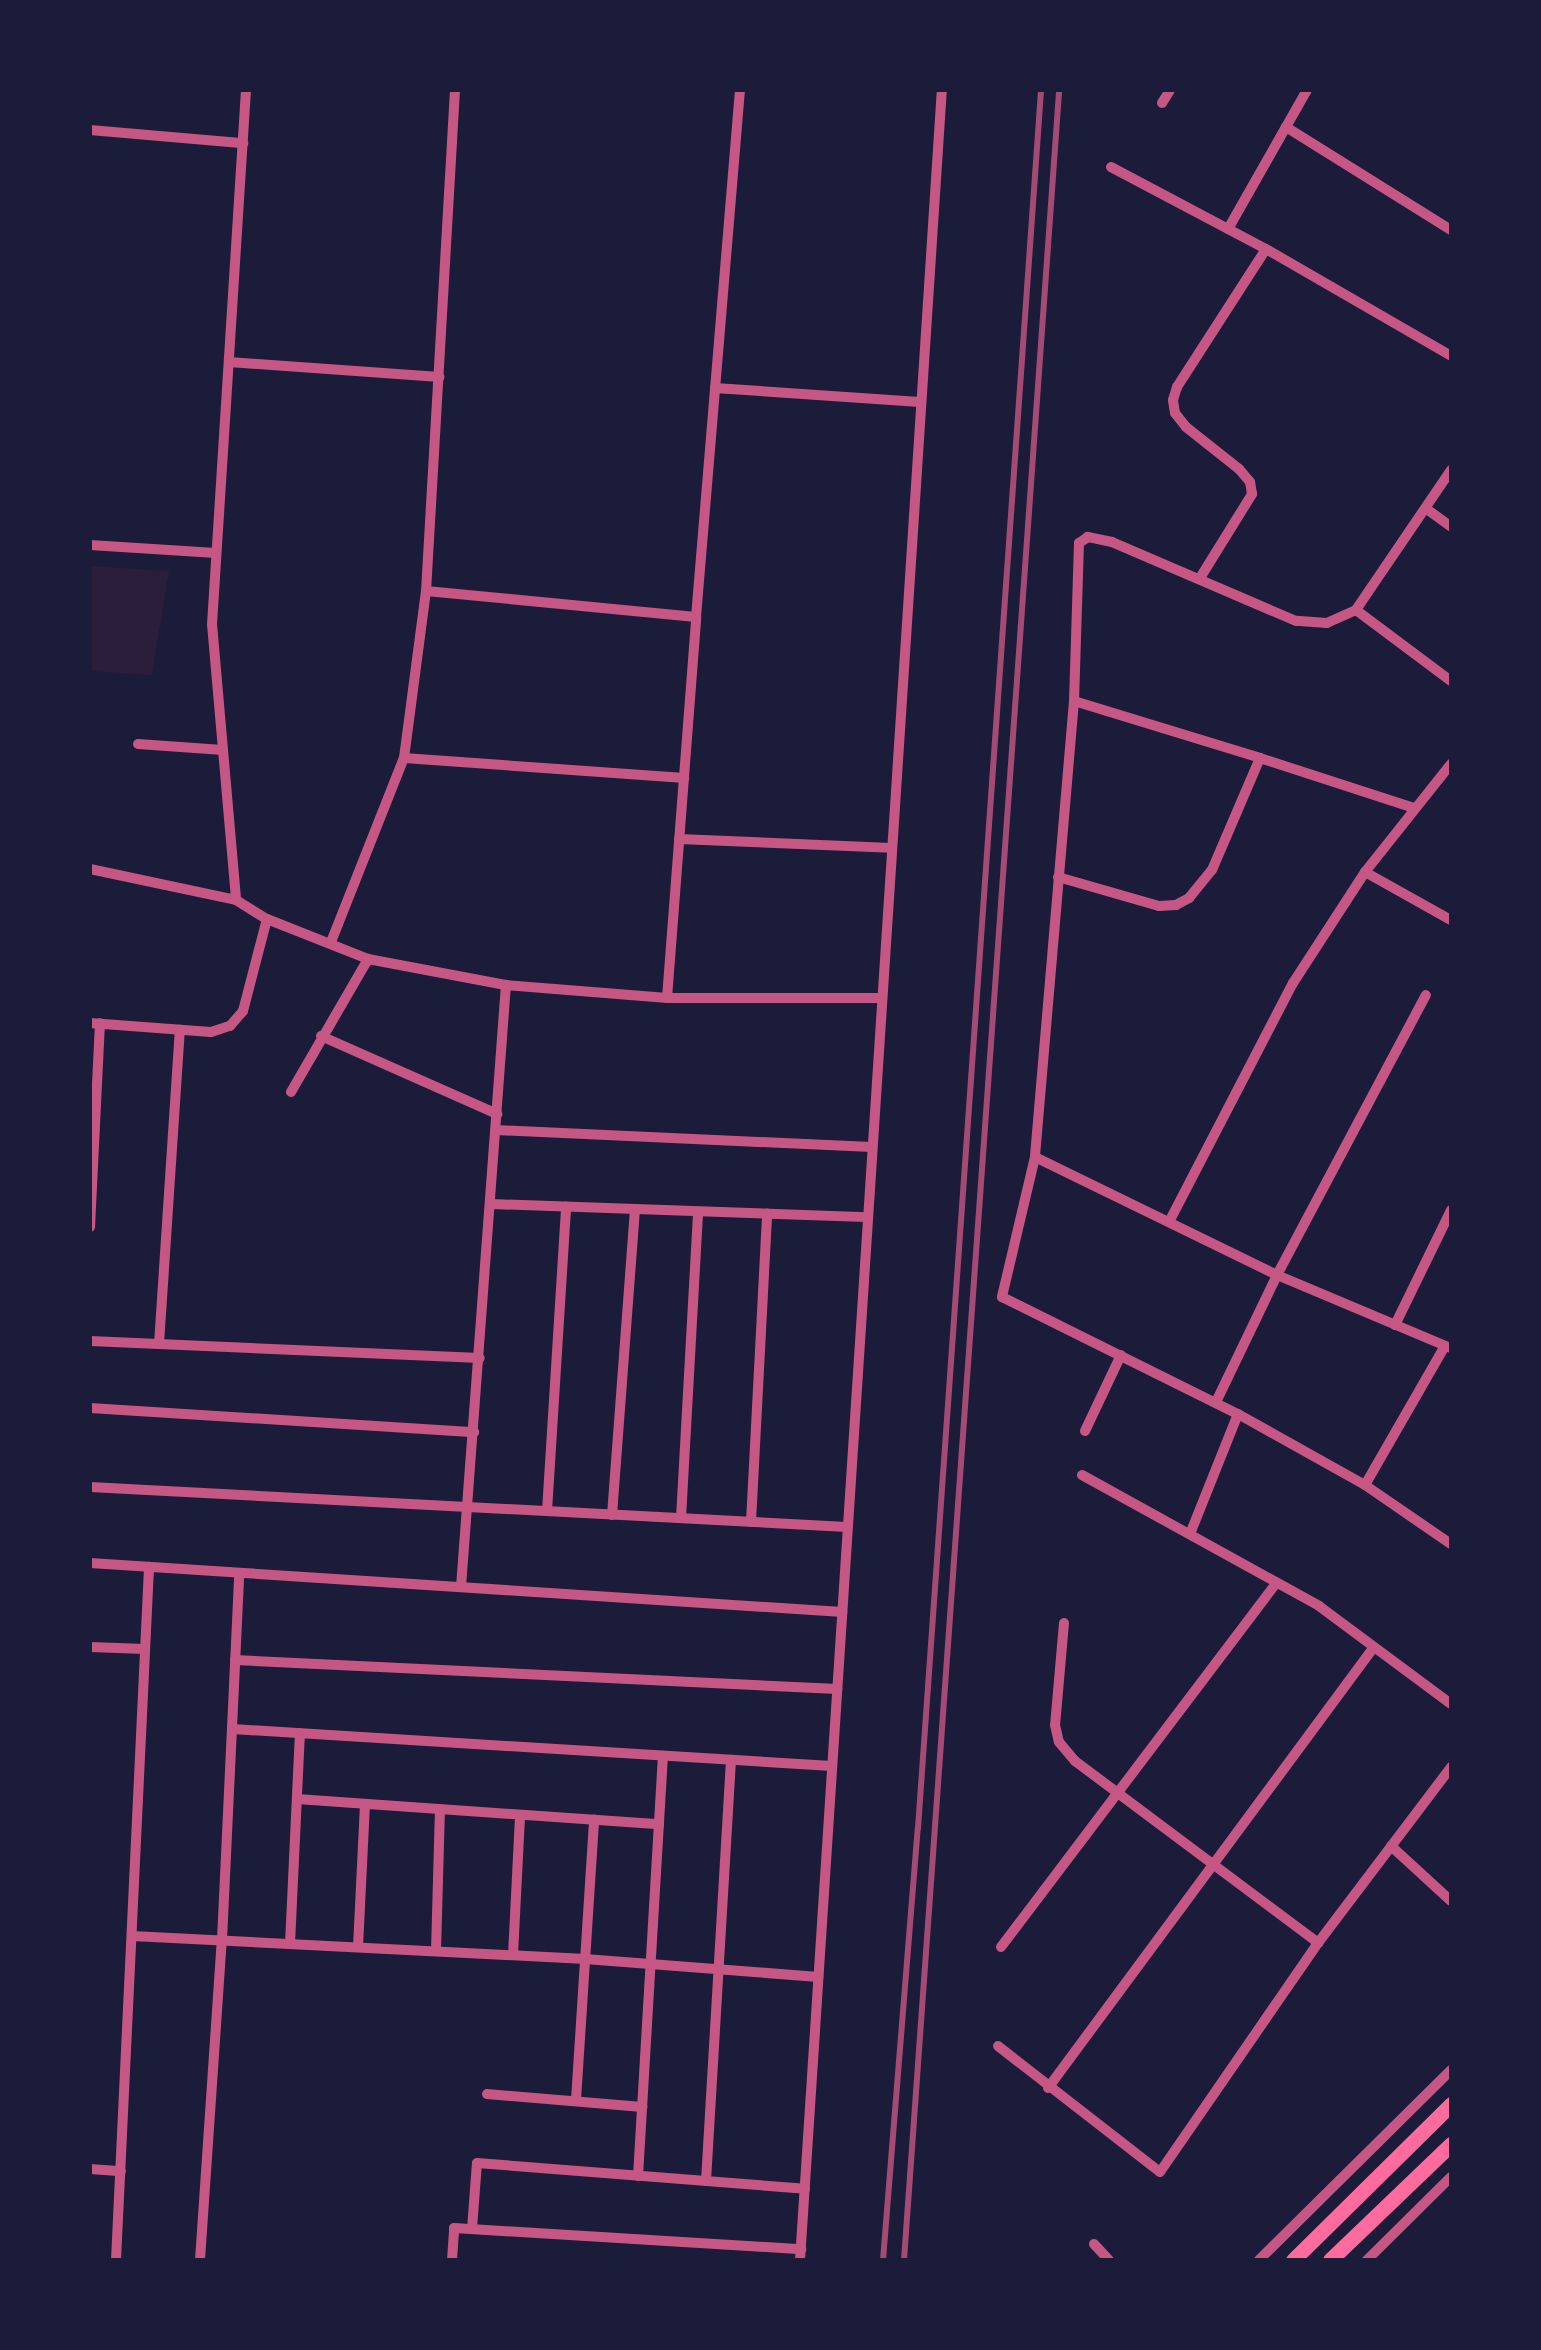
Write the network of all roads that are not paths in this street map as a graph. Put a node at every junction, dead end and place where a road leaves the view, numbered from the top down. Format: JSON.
{"nodes":[{"id":1,"x":246,"y":90,"type":"edge"},
{"id":2,"x":455,"y":90,"type":"edge"},
{"id":3,"x":740,"y":90,"type":"edge"},
{"id":4,"x":942,"y":90,"type":"edge"},
{"id":5,"x":1170,"y":90,"type":"edge"},
{"id":6,"x":1307,"y":90,"type":"edge"},
{"id":7,"x":1162,"y":104,"type":"dead end"},
{"id":8,"x":1286,"y":128,"type":"junction"},
{"id":9,"x":90,"y":130,"type":"edge"},
{"id":10,"x":243,"y":143,"type":"junction"},
{"id":11,"x":1111,"y":167,"type":"dead end"},
{"id":12,"x":1228,"y":229,"type":"junction"},
{"id":13,"x":1451,"y":230,"type":"edge"},
{"id":14,"x":1266,"y":249,"type":"junction"},
{"id":15,"x":1451,"y":356,"type":"edge"},
{"id":16,"x":229,"y":362,"type":"junction"},
{"id":17,"x":438,"y":377,"type":"junction"},
{"id":18,"x":715,"y":388,"type":"junction"},
{"id":19,"x":920,"y":402,"type":"junction"},
{"id":20,"x":1451,"y":470,"type":"edge"},
{"id":21,"x":1428,"y":510,"type":"junction"},
{"id":22,"x":1451,"y":527,"type":"edge"},
{"id":23,"x":90,"y":545,"type":"edge"},
{"id":24,"x":216,"y":554,"type":"junction"},
{"id":25,"x":1200,"y":578,"type":"junction"},
{"id":26,"x":426,"y":591,"type":"junction"},
{"id":27,"x":1356,"y":610,"type":"junction"},
{"id":28,"x":696,"y":617,"type":"junction"},
{"id":29,"x":1451,"y":680,"type":"edge"},
{"id":30,"x":1074,"y":700,"type":"junction"},
{"id":31,"x":138,"y":744,"type":"dead end"},
{"id":32,"x":223,"y":750,"type":"junction"},
{"id":33,"x":404,"y":758,"type":"junction"},
{"id":34,"x":1260,"y":758,"type":"junction"},
{"id":35,"x":1451,"y":764,"type":"edge"},
{"id":36,"x":684,"y":778,"type":"junction"},
{"id":37,"x":1414,"y":808,"type":"junction"},
{"id":38,"x":679,"y":839,"type":"junction"},
{"id":39,"x":890,"y":848,"type":"junction"},
{"id":40,"x":90,"y":869,"type":"edge"},
{"id":41,"x":1365,"y":872,"type":"junction"},
{"id":42,"x":1058,"y":877,"type":"junction"},
{"id":43,"x":236,"y":900,"type":"junction"},
{"id":44,"x":267,"y":920,"type":"junction"},
{"id":45,"x":1451,"y":920,"type":"edge"},
{"id":46,"x":331,"y":942,"type":"junction"},
{"id":47,"x":368,"y":960,"type":"junction"},
{"id":48,"x":506,"y":985,"type":"junction"},
{"id":49,"x":1426,"y":995,"type":"dead end"},
{"id":50,"x":667,"y":998,"type":"junction"},
{"id":51,"x":881,"y":998,"type":"junction"},
{"id":52,"x":95,"y":1023,"type":"edge"},
{"id":53,"x":180,"y":1030,"type":"junction"},
{"id":54,"x":321,"y":1036,"type":"junction"},
{"id":55,"x":291,"y":1092,"type":"dead end"},
{"id":56,"x":497,"y":1114,"type":"junction"},
{"id":57,"x":496,"y":1130,"type":"junction"},
{"id":58,"x":872,"y":1147,"type":"junction"},
{"id":59,"x":1035,"y":1157,"type":"junction"},
{"id":60,"x":491,"y":1204,"type":"junction"},
{"id":61,"x":566,"y":1206,"type":"junction"},
{"id":62,"x":635,"y":1209,"type":"junction"},
{"id":63,"x":1451,"y":1210,"type":"edge"},
{"id":64,"x":698,"y":1211,"type":"junction"},
{"id":65,"x":767,"y":1213,"type":"junction"},
{"id":66,"x":867,"y":1217,"type":"junction"},
{"id":67,"x":1168,"y":1222,"type":"junction"},
{"id":68,"x":90,"y":1226,"type":"edge"},
{"id":69,"x":1277,"y":1275,"type":"junction"},
{"id":70,"x":1395,"y":1325,"type":"junction"},
{"id":71,"x":90,"y":1341,"type":"edge"},
{"id":72,"x":159,"y":1344,"type":"junction"},
{"id":73,"x":1448,"y":1347,"type":"edge"},
{"id":74,"x":1121,"y":1356,"type":"junction"},
{"id":75,"x":480,"y":1358,"type":"junction"},
{"id":76,"x":1216,"y":1402,"type":"junction"},
{"id":77,"x":90,"y":1408,"type":"edge"},
{"id":78,"x":1238,"y":1414,"type":"junction"},
{"id":79,"x":1085,"y":1431,"type":"dead end"},
{"id":80,"x":474,"y":1432,"type":"junction"},
{"id":81,"x":1082,"y":1474,"type":"dead end"},
{"id":82,"x":1365,"y":1485,"type":"junction"},
{"id":83,"x":90,"y":1487,"type":"edge"},
{"id":84,"x":468,"y":1507,"type":"junction"},
{"id":85,"x":546,"y":1512,"type":"junction"},
{"id":86,"x":612,"y":1514,"type":"junction"},
{"id":87,"x":681,"y":1518,"type":"junction"},
{"id":88,"x":751,"y":1522,"type":"junction"},
{"id":89,"x":847,"y":1527,"type":"junction"},
{"id":90,"x":1190,"y":1534,"type":"junction"},
{"id":91,"x":1451,"y":1544,"type":"edge"},
{"id":92,"x":90,"y":1563,"type":"edge"},
{"id":93,"x":149,"y":1566,"type":"junction"},
{"id":94,"x":239,"y":1573,"type":"junction"},
{"id":95,"x":1276,"y":1582,"type":"junction"},
{"id":96,"x":461,"y":1587,"type":"junction"},
{"id":97,"x":842,"y":1612,"type":"junction"},
{"id":98,"x":1064,"y":1623,"type":"dead end"},
{"id":99,"x":90,"y":1647,"type":"edge"},
{"id":100,"x":1374,"y":1647,"type":"junction"},
{"id":101,"x":145,"y":1649,"type":"junction"},
{"id":102,"x":235,"y":1660,"type":"junction"},
{"id":103,"x":837,"y":1689,"type":"junction"},
{"id":104,"x":1451,"y":1704,"type":"edge"},
{"id":105,"x":232,"y":1729,"type":"junction"},
{"id":106,"x":300,"y":1733,"type":"junction"},
{"id":107,"x":663,"y":1756,"type":"junction"},
{"id":108,"x":731,"y":1760,"type":"junction"},
{"id":109,"x":832,"y":1766,"type":"junction"},
{"id":110,"x":1451,"y":1766,"type":"edge"},
{"id":111,"x":1120,"y":1795,"type":"junction"},
{"id":112,"x":297,"y":1799,"type":"junction"},
{"id":113,"x":365,"y":1804,"type":"junction"},
{"id":114,"x":440,"y":1810,"type":"junction"},
{"id":115,"x":520,"y":1815,"type":"junction"},
{"id":116,"x":594,"y":1820,"type":"junction"},
{"id":117,"x":659,"y":1824,"type":"junction"},
{"id":118,"x":1391,"y":1846,"type":"junction"},
{"id":119,"x":1212,"y":1866,"type":"junction"},
{"id":120,"x":1451,"y":1902,"type":"edge"},
{"id":121,"x":132,"y":1936,"type":"junction"},
{"id":122,"x":222,"y":1940,"type":"junction"},
{"id":123,"x":290,"y":1944,"type":"junction"},
{"id":124,"x":1318,"y":1944,"type":"junction"},
{"id":125,"x":358,"y":1947,"type":"junction"},
{"id":126,"x":1001,"y":1947,"type":"dead end"},
{"id":127,"x":436,"y":1951,"type":"junction"},
{"id":128,"x":513,"y":1955,"type":"junction"},
{"id":129,"x":585,"y":1959,"type":"junction"},
{"id":130,"x":650,"y":1966,"type":"junction"},
{"id":131,"x":718,"y":1972,"type":"junction"},
{"id":132,"x":818,"y":1976,"type":"junction"},
{"id":133,"x":998,"y":2046,"type":"dead end"},
{"id":134,"x":1451,"y":2070,"type":"edge"},
{"id":135,"x":1048,"y":2088,"type":"junction"},
{"id":136,"x":488,"y":2094,"type":"dead end"},
{"id":137,"x":576,"y":2100,"type":"junction"},
{"id":138,"x":1451,"y":2104,"type":"edge"},
{"id":139,"x":642,"y":2107,"type":"junction"},
{"id":140,"x":1451,"y":2144,"type":"edge"},
{"id":141,"x":90,"y":2169,"type":"edge"},
{"id":142,"x":121,"y":2172,"type":"junction"},
{"id":143,"x":638,"y":2176,"type":"junction"},
{"id":144,"x":1451,"y":2177,"type":"edge"},
{"id":145,"x":706,"y":2181,"type":"junction"},
{"id":146,"x":805,"y":2189,"type":"junction"},
{"id":147,"x":472,"y":2229,"type":"junction"},
{"id":148,"x":1094,"y":2244,"type":"dead end"},
{"id":149,"x":801,"y":2254,"type":"edge"},
{"id":150,"x":116,"y":2260,"type":"edge"},
{"id":151,"x":200,"y":2260,"type":"edge"},
{"id":152,"x":452,"y":2260,"type":"edge"},
{"id":153,"x":1109,"y":2260,"type":"edge"},
{"id":154,"x":1259,"y":2260,"type":"edge"},
{"id":155,"x":1293,"y":2260,"type":"edge"},
{"id":156,"x":1330,"y":2260,"type":"edge"},
{"id":157,"x":1366,"y":2260,"type":"edge"}],
"edges":[{"from":1,"to":10,"type":"street"},
{"from":2,"to":17,"type":"street"},
{"from":3,"to":18,"type":"street"},
{"from":4,"to":19,"type":"street"},
{"from":5,"to":7,"type":"street"},
{"from":6,"to":8,"type":"street"},
{"from":8,"to":12,"type":"street"},
{"from":8,"to":13,"type":"street"},
{"from":9,"to":10,"type":"street"},
{"from":10,"to":16,"type":"street"},
{"from":11,"to":12,"type":"street"},
{"from":12,"to":14,"type":"street"},
{"from":14,"to":15,"type":"street"},
{"from":14,"to":25,"type":"street"},
{"from":16,"to":17,"type":"street"},
{"from":16,"to":24,"type":"street"},
{"from":17,"to":26,"type":"street"},
{"from":18,"to":19,"type":"street"},
{"from":18,"to":28,"type":"street"},
{"from":19,"to":39,"type":"street"},
{"from":20,"to":21,"type":"street"},
{"from":21,"to":22,"type":"street"},
{"from":21,"to":27,"type":"street"},
{"from":23,"to":24,"type":"street"},
{"from":24,"to":32,"type":"street"},
{"from":25,"to":27,"type":"street"},
{"from":25,"to":30,"type":"street"},
{"from":26,"to":28,"type":"street"},
{"from":26,"to":33,"type":"street"},
{"from":27,"to":29,"type":"street"},
{"from":28,"to":36,"type":"street"},
{"from":30,"to":34,"type":"street"},
{"from":30,"to":42,"type":"street"},
{"from":31,"to":32,"type":"street"},
{"from":32,"to":43,"type":"street"},
{"from":33,"to":36,"type":"street"},
{"from":33,"to":46,"type":"street"},
{"from":34,"to":37,"type":"street"},
{"from":34,"to":42,"type":"street"},
{"from":35,"to":37,"type":"street"},
{"from":36,"to":38,"type":"street"},
{"from":37,"to":41,"type":"street"},
{"from":38,"to":39,"type":"street"},
{"from":38,"to":50,"type":"street"},
{"from":39,"to":51,"type":"street"},
{"from":40,"to":43,"type":"street"},
{"from":41,"to":45,"type":"street"},
{"from":41,"to":67,"type":"street"},
{"from":42,"to":59,"type":"street"},
{"from":43,"to":44,"type":"street"},
{"from":44,"to":46,"type":"street"},
{"from":44,"to":53,"type":"street"},
{"from":46,"to":47,"type":"street"},
{"from":47,"to":48,"type":"street"},
{"from":47,"to":54,"type":"street"},
{"from":48,"to":50,"type":"street"},
{"from":48,"to":56,"type":"street"},
{"from":49,"to":69,"type":"street"},
{"from":50,"to":51,"type":"street"},
{"from":51,"to":58,"type":"street"},
{"from":52,"to":53,"type":"street"},
{"from":52,"to":68,"type":"street"},
{"from":53,"to":72,"type":"street"},
{"from":54,"to":55,"type":"street"},
{"from":54,"to":56,"type":"street"},
{"from":56,"to":57,"type":"street"},
{"from":57,"to":58,"type":"street"},
{"from":57,"to":60,"type":"street"},
{"from":58,"to":66,"type":"street"},
{"from":59,"to":67,"type":"street"},
{"from":59,"to":74,"type":"street"},
{"from":60,"to":61,"type":"street"},
{"from":60,"to":75,"type":"street"},
{"from":61,"to":62,"type":"street"},
{"from":61,"to":85,"type":"street"},
{"from":62,"to":64,"type":"street"},
{"from":62,"to":86,"type":"street"},
{"from":63,"to":70,"type":"street"},
{"from":64,"to":65,"type":"street"},
{"from":64,"to":87,"type":"street"},
{"from":65,"to":66,"type":"street"},
{"from":65,"to":88,"type":"street"},
{"from":66,"to":89,"type":"street"},
{"from":67,"to":69,"type":"street"},
{"from":69,"to":70,"type":"street"},
{"from":69,"to":76,"type":"street"},
{"from":70,"to":73,"type":"street"},
{"from":71,"to":72,"type":"street"},
{"from":72,"to":75,"type":"street"},
{"from":73,"to":82,"type":"street"},
{"from":74,"to":76,"type":"street"},
{"from":74,"to":79,"type":"street"},
{"from":75,"to":80,"type":"street"},
{"from":76,"to":78,"type":"street"},
{"from":77,"to":80,"type":"street"},
{"from":78,"to":82,"type":"street"},
{"from":78,"to":90,"type":"street"},
{"from":80,"to":84,"type":"street"},
{"from":81,"to":90,"type":"street"},
{"from":82,"to":91,"type":"street"},
{"from":83,"to":84,"type":"street"},
{"from":84,"to":85,"type":"street"},
{"from":84,"to":96,"type":"street"},
{"from":85,"to":86,"type":"street"},
{"from":86,"to":87,"type":"street"},
{"from":87,"to":88,"type":"street"},
{"from":88,"to":89,"type":"street"},
{"from":89,"to":97,"type":"street"},
{"from":90,"to":95,"type":"street"},
{"from":92,"to":93,"type":"street"},
{"from":93,"to":94,"type":"street"},
{"from":93,"to":101,"type":"street"},
{"from":94,"to":96,"type":"street"},
{"from":94,"to":102,"type":"street"},
{"from":95,"to":100,"type":"street"},
{"from":95,"to":111,"type":"street"},
{"from":96,"to":97,"type":"street"},
{"from":97,"to":103,"type":"street"},
{"from":98,"to":111,"type":"street"},
{"from":99,"to":101,"type":"street"},
{"from":100,"to":104,"type":"street"},
{"from":100,"to":119,"type":"street"},
{"from":101,"to":121,"type":"street"},
{"from":102,"to":103,"type":"street"},
{"from":102,"to":105,"type":"street"},
{"from":103,"to":109,"type":"street"},
{"from":105,"to":106,"type":"street"},
{"from":105,"to":122,"type":"street"},
{"from":106,"to":107,"type":"street"},
{"from":106,"to":112,"type":"street"},
{"from":107,"to":108,"type":"street"},
{"from":107,"to":117,"type":"street"},
{"from":108,"to":109,"type":"street"},
{"from":108,"to":131,"type":"street"},
{"from":109,"to":132,"type":"street"},
{"from":110,"to":118,"type":"street"},
{"from":111,"to":119,"type":"street"},
{"from":111,"to":126,"type":"street"},
{"from":112,"to":113,"type":"street"},
{"from":112,"to":123,"type":"street"},
{"from":113,"to":114,"type":"street"},
{"from":113,"to":125,"type":"street"},
{"from":114,"to":115,"type":"street"},
{"from":114,"to":127,"type":"street"},
{"from":115,"to":116,"type":"street"},
{"from":115,"to":128,"type":"street"},
{"from":116,"to":117,"type":"street"},
{"from":116,"to":129,"type":"street"},
{"from":117,"to":130,"type":"street"},
{"from":118,"to":120,"type":"street"},
{"from":118,"to":124,"type":"street"},
{"from":119,"to":124,"type":"street"},
{"from":119,"to":135,"type":"street"},
{"from":121,"to":122,"type":"street"},
{"from":121,"to":142,"type":"street"},
{"from":122,"to":123,"type":"street"},
{"from":122,"to":151,"type":"street"},
{"from":123,"to":125,"type":"street"},
{"from":124,"to":135,"type":"street"},
{"from":125,"to":127,"type":"street"},
{"from":127,"to":128,"type":"street"},
{"from":128,"to":129,"type":"street"},
{"from":129,"to":130,"type":"street"},
{"from":129,"to":137,"type":"street"},
{"from":130,"to":131,"type":"street"},
{"from":130,"to":139,"type":"street"},
{"from":131,"to":132,"type":"street"},
{"from":131,"to":145,"type":"street"},
{"from":132,"to":146,"type":"street"},
{"from":133,"to":135,"type":"street"},
{"from":134,"to":154,"type":"street"},
{"from":136,"to":137,"type":"street"},
{"from":137,"to":139,"type":"street"},
{"from":138,"to":155,"type":"main road"},
{"from":139,"to":143,"type":"street"},
{"from":140,"to":156,"type":"main road"},
{"from":141,"to":142,"type":"street"},
{"from":142,"to":150,"type":"street"},
{"from":143,"to":145,"type":"street"},
{"from":143,"to":147,"type":"street"},
{"from":144,"to":157,"type":"street"},
{"from":145,"to":146,"type":"street"},
{"from":146,"to":149,"type":"street"},
{"from":147,"to":149,"type":"street"},
{"from":147,"to":152,"type":"street"},
{"from":148,"to":153,"type":"street"}]}
